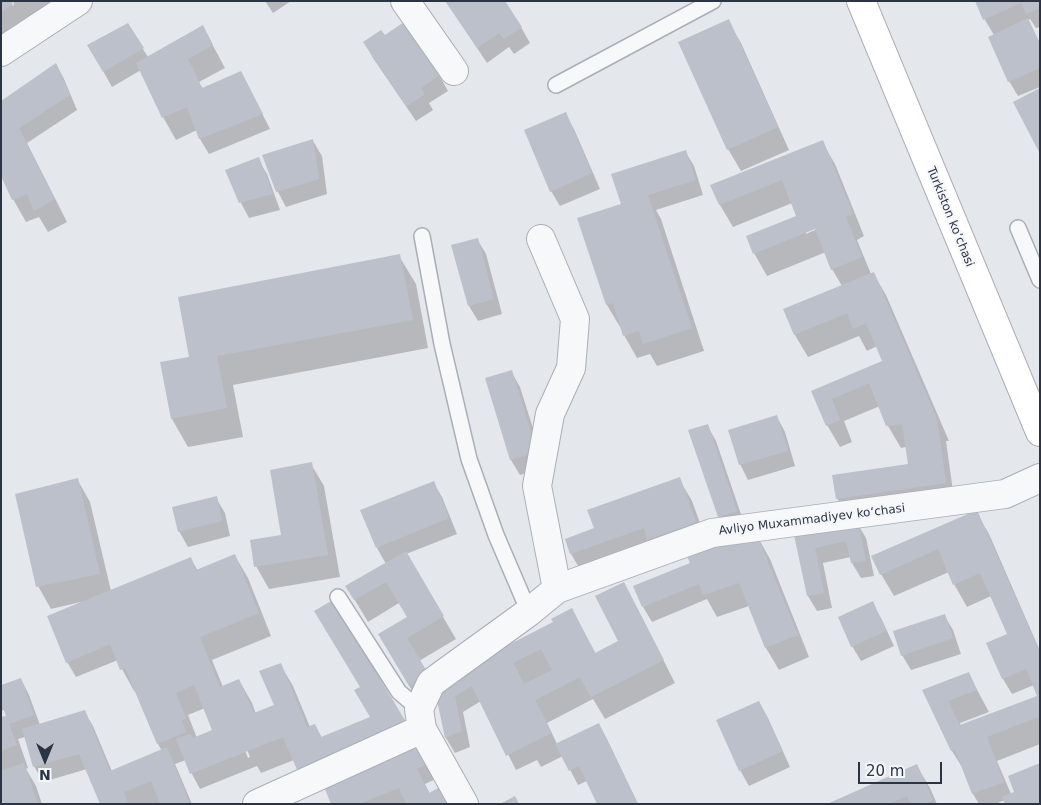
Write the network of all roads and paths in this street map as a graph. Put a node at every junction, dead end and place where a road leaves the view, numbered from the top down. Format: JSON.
{"nodes":[{"id":1,"x":78,"y":1,"type":"edge"},
{"id":2,"x":405,"y":1,"type":"edge"},
{"id":3,"x":713,"y":1,"type":"edge"},
{"id":4,"x":861,"y":1,"type":"edge"},
{"id":5,"x":1,"y":52,"type":"edge"},
{"id":6,"x":454,"y":71,"type":"dead end"},
{"id":7,"x":556,"y":85,"type":"dead end"},
{"id":8,"x":1018,"y":228,"type":"dead end"},
{"id":9,"x":422,"y":236,"type":"dead end"},
{"id":10,"x":540,"y":238,"type":"dead end"},
{"id":11,"x":1040,"y":280,"type":"edge"},
{"id":12,"x":1034,"y":402,"type":"edge"},
{"id":13,"x":1040,"y":432,"type":"edge"},
{"id":14,"x":1040,"y":478,"type":"edge"},
{"id":15,"x":557,"y":589,"type":"junction"},
{"id":16,"x":338,"y":597,"type":"dead end"},
{"id":17,"x":529,"y":612,"type":"junction"},
{"id":18,"x":421,"y":719,"type":"junction"},
{"id":19,"x":257,"y":804,"type":"edge"},
{"id":20,"x":464,"y":804,"type":"edge"}],
"edges":[{"from":1,"to":5,"type":"street"},
{"from":2,"to":6,"type":"street"},
{"from":3,"to":7,"type":"lane"},
{"from":4,"to":12,"type":"main road","name":"Turkiston ko’chasi"},
{"from":8,"to":11,"type":"lane"},
{"from":9,"to":17,"type":"lane"},
{"from":10,"to":15,"type":"street"},
{"from":12,"to":13,"type":"main road","name":"Turkiston ko’chasi"},
{"from":14,"to":15,"type":"street","name":"Avliyo Muxammadiyev koʻchasi"},
{"from":15,"to":17,"type":"street","name":"Avliyo Muxammadiyev koʻchasi"},
{"from":16,"to":18,"type":"lane"},
{"from":17,"to":18,"type":"street","name":"Avliyo Muxammadiyev koʻchasi"},
{"from":18,"to":19,"type":"street"},
{"from":18,"to":20,"type":"street"}]}
